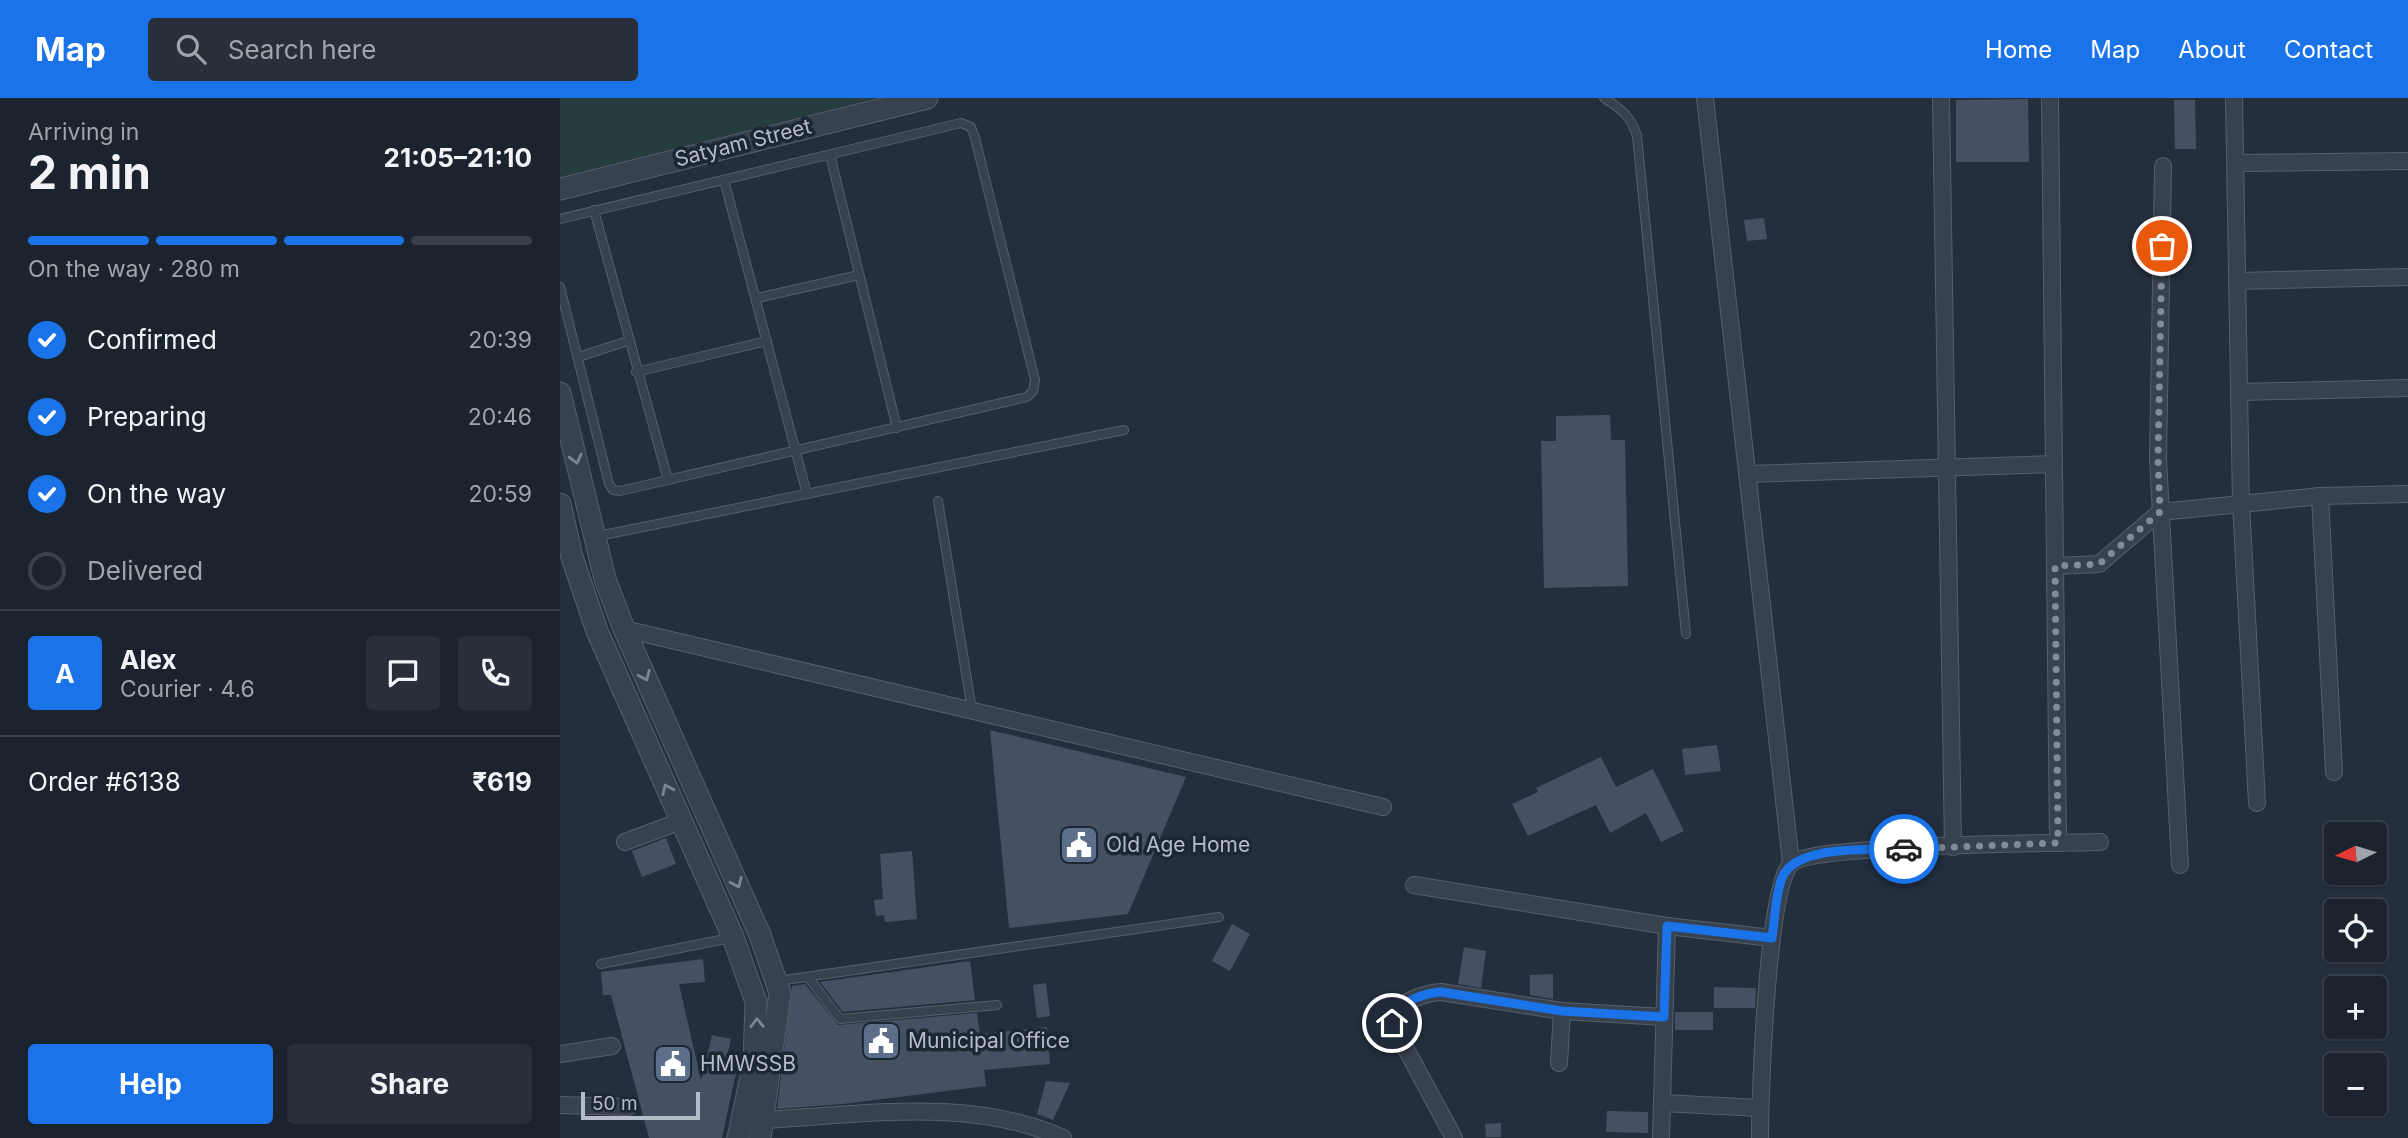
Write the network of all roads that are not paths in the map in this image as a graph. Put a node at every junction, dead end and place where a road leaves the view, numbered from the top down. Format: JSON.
{"nodes":[{"id":1,"x":924,"y":98,"type":"edge"},
{"id":2,"x":1604,"y":98,"type":"edge"},
{"id":3,"x":1705,"y":98,"type":"edge"},
{"id":4,"x":1941,"y":98,"type":"edge"},
{"id":5,"x":2050,"y":98,"type":"edge"},
{"id":6,"x":2234,"y":98,"type":"edge"},
{"id":7,"x":830,"y":155,"type":"junction"},
{"id":8,"x":2408,"y":161,"type":"edge"},
{"id":9,"x":2236,"y":163,"type":"junction"},
{"id":10,"x":2163,"y":166,"type":"dead end"},
{"id":11,"x":724,"y":180,"type":"junction"},
{"id":12,"x":560,"y":189,"type":"edge"},
{"id":13,"x":594,"y":210,"type":"junction"},
{"id":14,"x":560,"y":219,"type":"edge"},
{"id":15,"x":859,"y":275,"type":"junction"},
{"id":16,"x":2408,"y":277,"type":"edge"},
{"id":17,"x":2238,"y":281,"type":"junction"},
{"id":18,"x":560,"y":287,"type":"edge"},
{"id":19,"x":757,"y":298,"type":"junction"},
{"id":20,"x":628,"y":341,"type":"junction"},
{"id":21,"x":767,"y":341,"type":"junction"},
{"id":22,"x":578,"y":357,"type":"junction"},
{"id":23,"x":636,"y":372,"type":"junction"},
{"id":24,"x":2408,"y":388,"type":"edge"},
{"id":25,"x":2239,"y":392,"type":"junction"},
{"id":26,"x":560,"y":393,"type":"edge"},
{"id":27,"x":897,"y":428,"type":"junction"},
{"id":28,"x":1124,"y":430,"type":"dead end"},
{"id":29,"x":795,"y":451,"type":"junction"},
{"id":30,"x":2054,"y":464,"type":"junction"},
{"id":31,"x":1947,"y":468,"type":"junction"},
{"id":32,"x":1747,"y":474,"type":"junction"},
{"id":33,"x":667,"y":480,"type":"junction"},
{"id":34,"x":807,"y":494,"type":"junction"},
{"id":35,"x":2408,"y":494,"type":"edge"},
{"id":36,"x":2319,"y":496,"type":"junction"},
{"id":37,"x":938,"y":501,"type":"dead end"},
{"id":38,"x":560,"y":503,"type":"edge"},
{"id":39,"x":2241,"y":504,"type":"junction"},
{"id":40,"x":2160,"y":512,"type":"junction"},
{"id":41,"x":596,"y":543,"type":"junction"},
{"id":42,"x":572,"y":557,"type":"junction"},
{"id":43,"x":2055,"y":566,"type":"junction"},
{"id":44,"x":624,"y":628,"type":"junction"},
{"id":45,"x":1686,"y":634,"type":"dead end"},
{"id":46,"x":972,"y":710,"type":"junction"},
{"id":47,"x":2334,"y":772,"type":"dead end"},
{"id":48,"x":2258,"y":803,"type":"dead end"},
{"id":49,"x":1383,"y":807,"type":"dead end"},
{"id":50,"x":681,"y":821,"type":"junction"},
{"id":51,"x":625,"y":842,"type":"dead end"},
{"id":52,"x":2100,"y":842,"type":"dead end"},
{"id":53,"x":2058,"y":843,"type":"junction"},
{"id":54,"x":1952,"y":847,"type":"junction"},
{"id":55,"x":1791,"y":863,"type":"junction"},
{"id":56,"x":2180,"y":865,"type":"dead end"},
{"id":57,"x":1414,"y":885,"type":"dead end"},
{"id":58,"x":1219,"y":917,"type":"dead end"},
{"id":59,"x":1667,"y":926,"type":"junction"},
{"id":60,"x":733,"y":937,"type":"junction"},
{"id":61,"x":1772,"y":938,"type":"junction"},
{"id":62,"x":601,"y":964,"type":"dead end"},
{"id":63,"x":808,"y":976,"type":"junction"},
{"id":64,"x":774,"y":981,"type":"junction"},
{"id":65,"x":749,"y":984,"type":"junction"},
{"id":66,"x":997,"y":1005,"type":"dead end"},
{"id":67,"x":1562,"y":1011,"type":"junction"},
{"id":68,"x":1664,"y":1017,"type":"junction"},
{"id":69,"x":612,"y":1046,"type":"dead end"},
{"id":70,"x":560,"y":1054,"type":"edge"},
{"id":71,"x":1559,"y":1063,"type":"dead end"},
{"id":72,"x":1662,"y":1103,"type":"junction"},
{"id":73,"x":560,"y":1105,"type":"edge"},
{"id":74,"x":628,"y":1107,"type":"dead end"},
{"id":75,"x":1760,"y":1108,"type":"junction"},
{"id":76,"x":762,"y":1129,"type":"edge"},
{"id":77,"x":738,"y":1138,"type":"edge"},
{"id":78,"x":1063,"y":1138,"type":"edge"},
{"id":79,"x":1454,"y":1138,"type":"edge"},
{"id":80,"x":1661,"y":1138,"type":"edge"},
{"id":81,"x":1760,"y":1138,"type":"edge"}],
"edges":[{"from":1,"to":12,"type":"street","name":"Satyam Street"},
{"from":2,"to":45,"type":"lane"},
{"from":3,"to":32,"type":"street"},
{"from":4,"to":31,"type":"street"},
{"from":5,"to":30,"type":"street"},
{"from":6,"to":9,"type":"street"},
{"from":7,"to":11,"type":"lane"},
{"from":7,"to":15,"type":"lane"},
{"from":7,"to":27,"type":"lane"},
{"from":8,"to":9,"type":"street"},
{"from":9,"to":17,"type":"street"},
{"from":10,"to":40,"type":"street"},
{"from":11,"to":13,"type":"lane"},
{"from":11,"to":19,"type":"lane"},
{"from":13,"to":14,"type":"lane"},
{"from":13,"to":20,"type":"lane"},
{"from":15,"to":19,"type":"lane"},
{"from":15,"to":27,"type":"lane"},
{"from":16,"to":17,"type":"street"},
{"from":17,"to":25,"type":"street"},
{"from":18,"to":22,"type":"lane"},
{"from":19,"to":21,"type":"lane"},
{"from":20,"to":22,"type":"lane"},
{"from":20,"to":23,"type":"lane"},
{"from":21,"to":23,"type":"lane"},
{"from":21,"to":29,"type":"lane"},
{"from":22,"to":33,"type":"lane"},
{"from":23,"to":33,"type":"lane"},
{"from":24,"to":25,"type":"street"},
{"from":25,"to":39,"type":"street"},
{"from":26,"to":41,"type":"street","one_way":true},
{"from":27,"to":29,"type":"lane"},
{"from":28,"to":34,"type":"lane"},
{"from":29,"to":33,"type":"lane"},
{"from":29,"to":34,"type":"lane"},
{"from":30,"to":31,"type":"street"},
{"from":30,"to":43,"type":"street"},
{"from":31,"to":32,"type":"street"},
{"from":31,"to":54,"type":"street"},
{"from":32,"to":55,"type":"street"},
{"from":34,"to":41,"type":"lane"},
{"from":35,"to":36,"type":"street"},
{"from":36,"to":39,"type":"street"},
{"from":36,"to":47,"type":"street"},
{"from":37,"to":46,"type":"lane"},
{"from":38,"to":42,"type":"street"},
{"from":39,"to":40,"type":"street"},
{"from":39,"to":48,"type":"street"},
{"from":40,"to":43,"type":"street"},
{"from":40,"to":56,"type":"street"},
{"from":41,"to":42,"type":"street"},
{"from":41,"to":44,"type":"street"},
{"from":50,"to":42,"type":"street","one_way":true},
{"from":43,"to":53,"type":"street"},
{"from":44,"to":46,"type":"street"},
{"from":44,"to":64,"type":"street","one_way":true},
{"from":46,"to":49,"type":"street"},
{"from":50,"to":51,"type":"street"},
{"from":50,"to":60,"type":"street"},
{"from":52,"to":53,"type":"street"},
{"from":53,"to":54,"type":"street"},
{"from":54,"to":55,"type":"street"},
{"from":55,"to":61,"type":"street"},
{"from":57,"to":59,"type":"street"},
{"from":58,"to":63,"type":"lane"},
{"from":59,"to":61,"type":"street"},
{"from":59,"to":68,"type":"street"},
{"from":60,"to":62,"type":"lane"},
{"from":60,"to":65,"type":"street"},
{"from":61,"to":75,"type":"street"},
{"from":63,"to":64,"type":"lane"},
{"from":63,"to":66,"type":"lane"},
{"from":64,"to":65,"type":"street"},
{"from":64,"to":76,"type":"street"},
{"from":77,"to":65,"type":"street","one_way":true},
{"from":67,"to":68,"type":"street"},
{"from":67,"to":71,"type":"street"},
{"from":67,"to":79,"type":"street"},
{"from":68,"to":72,"type":"street"},
{"from":69,"to":70,"type":"street"},
{"from":72,"to":75,"type":"street"},
{"from":72,"to":80,"type":"street"},
{"from":73,"to":74,"type":"street"},
{"from":75,"to":81,"type":"street"},
{"from":76,"to":78,"type":"street"}]}
